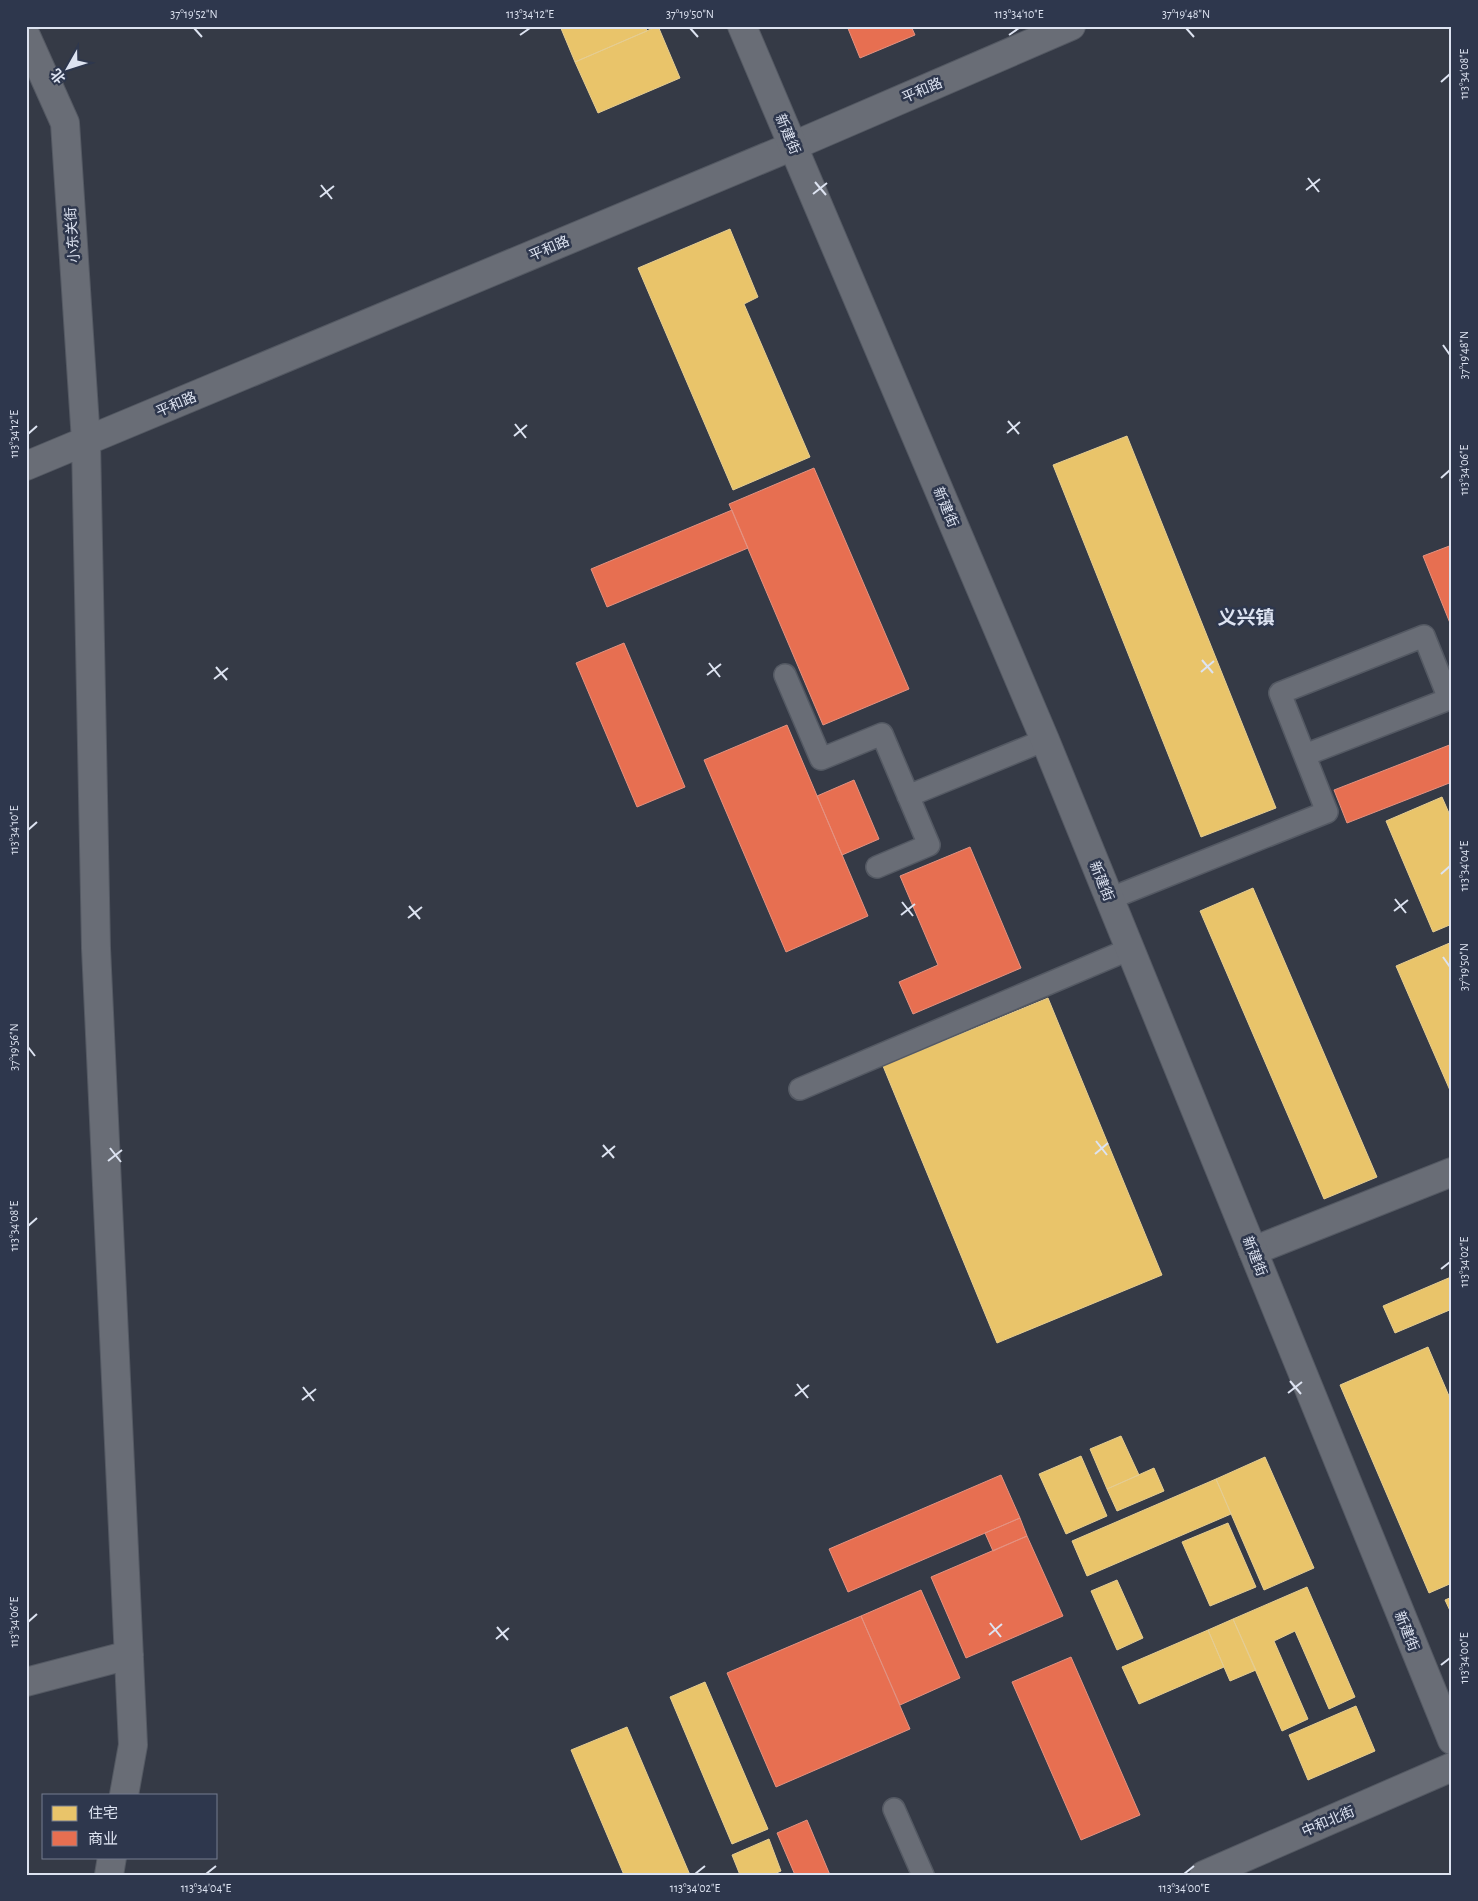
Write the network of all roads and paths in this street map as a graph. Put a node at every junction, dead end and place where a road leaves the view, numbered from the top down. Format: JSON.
{"nodes":[{"id":1,"x":742,"y":26,"type":"edge"},
{"id":2,"x":1071,"y":26,"type":"edge"},
{"id":3,"x":26,"y":36,"type":"edge"},
{"id":4,"x":792,"y":146,"type":"junction"},
{"id":5,"x":86,"y":441,"type":"junction"},
{"id":6,"x":26,"y":466,"type":"edge"},
{"id":7,"x":785,"y":675,"type":"dead end"},
{"id":8,"x":1045,"y":740,"type":"junction"},
{"id":9,"x":1305,"y":756,"type":"junction"},
{"id":10,"x":908,"y":796,"type":"junction"},
{"id":11,"x":877,"y":868,"type":"dead end"},
{"id":12,"x":1109,"y":899,"type":"junction"},
{"id":13,"x":1130,"y":949,"type":"junction"},
{"id":14,"x":800,"y":1089,"type":"dead end"},
{"id":15,"x":1452,"y":1172,"type":"edge"},
{"id":16,"x":1253,"y":1251,"type":"junction"},
{"id":17,"x":129,"y":1655,"type":"junction"},
{"id":18,"x":26,"y":1682,"type":"edge"},
{"id":19,"x":1452,"y":1740,"type":"edge"},
{"id":20,"x":1452,"y":1768,"type":"edge"},
{"id":21,"x":124,"y":1794,"type":"edge"},
{"id":22,"x":894,"y":1809,"type":"dead end"},
{"id":23,"x":112,"y":1858,"type":"edge"},
{"id":24,"x":109,"y":1875,"type":"edge"},
{"id":25,"x":923,"y":1875,"type":"edge"},
{"id":26,"x":1204,"y":1875,"type":"edge"}],
"edges":[{"from":1,"to":4,"type":"street","name":"新建街"},
{"from":2,"to":4,"type":"street","name":"平和路"},
{"from":3,"to":5,"type":"street","name":"小东关街"},
{"from":4,"to":5,"type":"street","name":"平和路"},
{"from":4,"to":8,"type":"street","name":"新建街"},
{"from":5,"to":6,"type":"street","name":"平和路"},
{"from":5,"to":17,"type":"street","name":"小东关街"},
{"from":7,"to":10,"type":"lane"},
{"from":8,"to":10,"type":"lane"},
{"from":8,"to":12,"type":"street","name":"新建街"},
{"from":9,"to":9,"type":"lane"},
{"from":9,"to":12,"type":"lane"},
{"from":10,"to":11,"type":"lane"},
{"from":12,"to":13,"type":"street","name":"新建街"},
{"from":13,"to":14,"type":"lane"},
{"from":13,"to":16,"type":"street","name":"新建街"},
{"from":15,"to":16,"type":"street"},
{"from":16,"to":19,"type":"street","name":"新建街"},
{"from":17,"to":18,"type":"street"},
{"from":17,"to":21,"type":"street","name":"小东关街"},
{"from":20,"to":26,"type":"street","name":"中和北街"},
{"from":22,"to":25,"type":"lane"},
{"from":23,"to":24,"type":"street"}]}
